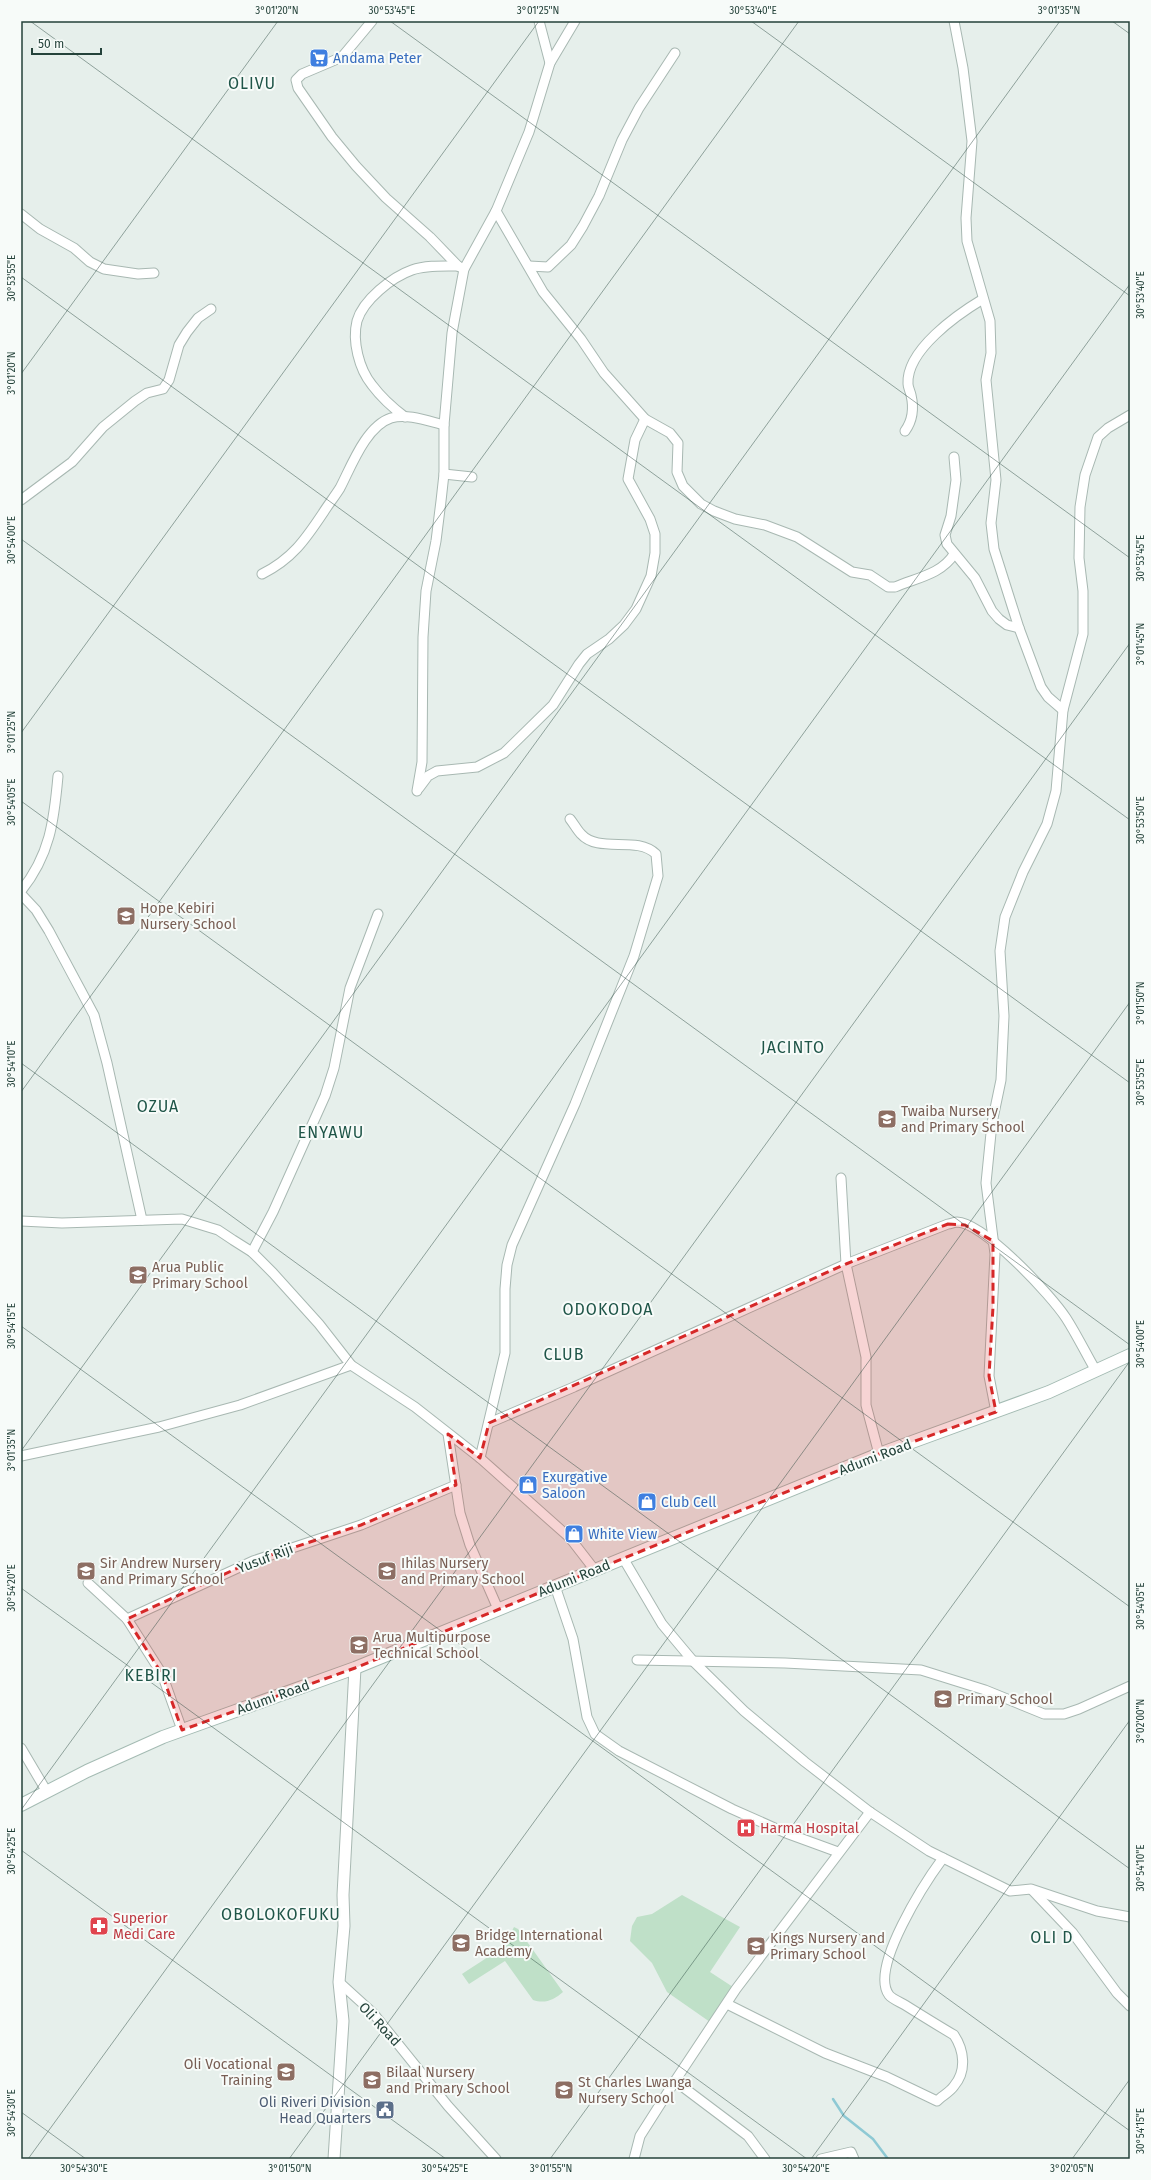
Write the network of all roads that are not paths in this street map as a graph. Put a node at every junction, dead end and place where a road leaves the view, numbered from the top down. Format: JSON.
{"nodes":[{"id":1,"x":372,"y":21,"type":"edge"},
{"id":2,"x":539,"y":21,"type":"edge"},
{"id":3,"x":574,"y":21,"type":"edge"},
{"id":4,"x":954,"y":21,"type":"edge"},
{"id":5,"x":676,"y":53,"type":"dead end"},
{"id":6,"x":550,"y":63,"type":"junction"},
{"id":7,"x":496,"y":211,"type":"junction"},
{"id":8,"x":21,"y":214,"type":"edge"},
{"id":9,"x":530,"y":266,"type":"junction"},
{"id":10,"x":461,"y":268,"type":"junction"},
{"id":11,"x":154,"y":273,"type":"dead end"},
{"id":12,"x":983,"y":299,"type":"junction"},
{"id":13,"x":211,"y":309,"type":"dead end"},
{"id":14,"x":1130,"y":415,"type":"edge"},
{"id":15,"x":405,"y":417,"type":"junction"},
{"id":16,"x":644,"y":419,"type":"junction"},
{"id":17,"x":444,"y":425,"type":"junction"},
{"id":18,"x":905,"y":430,"type":"dead end"},
{"id":19,"x":954,"y":457,"type":"dead end"},
{"id":20,"x":444,"y":474,"type":"junction"},
{"id":21,"x":472,"y":477,"type":"dead end"},
{"id":22,"x":21,"y":500,"type":"edge"},
{"id":23,"x":954,"y":554,"type":"junction"},
{"id":24,"x":262,"y":574,"type":"dead end"},
{"id":25,"x":1019,"y":628,"type":"junction"},
{"id":26,"x":1063,"y":710,"type":"junction"},
{"id":27,"x":58,"y":776,"type":"dead end"},
{"id":28,"x":570,"y":819,"type":"dead end"},
{"id":29,"x":21,"y":891,"type":"edge"},
{"id":30,"x":21,"y":894,"type":"edge"},
{"id":31,"x":378,"y":914,"type":"dead end"},
{"id":32,"x":841,"y":1178,"type":"dead end"},
{"id":33,"x":142,"y":1220,"type":"junction"},
{"id":34,"x":21,"y":1221,"type":"edge"},
{"id":35,"x":993,"y":1241,"type":"junction"},
{"id":36,"x":252,"y":1252,"type":"junction"},
{"id":37,"x":846,"y":1264,"type":"junction"},
{"id":38,"x":1130,"y":1355,"type":"edge"},
{"id":39,"x":351,"y":1365,"type":"junction"},
{"id":40,"x":1096,"y":1371,"type":"junction"},
{"id":41,"x":996,"y":1412,"type":"junction"},
{"id":42,"x":489,"y":1422,"type":"junction"},
{"id":43,"x":448,"y":1434,"type":"junction"},
{"id":44,"x":879,"y":1454,"type":"junction"},
{"id":45,"x":21,"y":1456,"type":"edge"},
{"id":46,"x":480,"y":1458,"type":"junction"},
{"id":47,"x":456,"y":1485,"type":"junction"},
{"id":48,"x":623,"y":1558,"type":"junction"},
{"id":49,"x":594,"y":1569,"type":"junction"},
{"id":50,"x":88,"y":1582,"type":"dead end"},
{"id":51,"x":555,"y":1586,"type":"junction"},
{"id":52,"x":498,"y":1609,"type":"junction"},
{"id":53,"x":127,"y":1619,"type":"junction"},
{"id":54,"x":637,"y":1660,"type":"dead end"},
{"id":55,"x":693,"y":1660,"type":"junction"},
{"id":56,"x":355,"y":1668,"type":"junction"},
{"id":57,"x":1130,"y":1686,"type":"edge"},
{"id":58,"x":182,"y":1730,"type":"junction"},
{"id":59,"x":21,"y":1748,"type":"edge"},
{"id":60,"x":47,"y":1792,"type":"junction"},
{"id":61,"x":21,"y":1805,"type":"edge"},
{"id":62,"x":870,"y":1812,"type":"junction"},
{"id":63,"x":838,"y":1852,"type":"junction"},
{"id":64,"x":943,"y":1858,"type":"junction"},
{"id":65,"x":1031,"y":1889,"type":"junction"},
{"id":66,"x":1130,"y":1917,"type":"edge"},
{"id":67,"x":340,"y":1982,"type":"junction"},
{"id":68,"x":727,"y":2004,"type":"junction"},
{"id":69,"x":1130,"y":2006,"type":"edge"},
{"id":70,"x":675,"y":2081,"type":"junction"},
{"id":71,"x":334,"y":2159,"type":"edge"},
{"id":72,"x":496,"y":2159,"type":"edge"},
{"id":73,"x":634,"y":2159,"type":"edge"},
{"id":74,"x":765,"y":2159,"type":"edge"},
{"id":75,"x":821,"y":2159,"type":"edge"},
{"id":76,"x":854,"y":2159,"type":"edge"}],
"edges":[{"from":1,"to":10,"type":"street"},
{"from":2,"to":6,"type":"street"},
{"from":3,"to":6,"type":"street"},
{"from":4,"to":12,"type":"street"},
{"from":5,"to":9,"type":"street"},
{"from":6,"to":7,"type":"street"},
{"from":7,"to":9,"type":"street"},
{"from":7,"to":10,"type":"street"},
{"from":8,"to":11,"type":"street"},
{"from":9,"to":16,"type":"street"},
{"from":10,"to":15,"type":"street"},
{"from":10,"to":17,"type":"street"},
{"from":12,"to":18,"type":"street"},
{"from":12,"to":25,"type":"street"},
{"from":13,"to":22,"type":"street"},
{"from":14,"to":26,"type":"street"},
{"from":15,"to":17,"type":"street"},
{"from":15,"to":24,"type":"street"},
{"from":16,"to":20,"type":"street"},
{"from":16,"to":23,"type":"street"},
{"from":17,"to":20,"type":"street"},
{"from":19,"to":23,"type":"street"},
{"from":20,"to":21,"type":"street"},
{"from":23,"to":25,"type":"street"},
{"from":25,"to":26,"type":"street"},
{"from":26,"to":35,"type":"street"},
{"from":27,"to":29,"type":"street"},
{"from":28,"to":42,"type":"street"},
{"from":30,"to":33,"type":"street"},
{"from":31,"to":36,"type":"street"},
{"from":32,"to":37,"type":"street"},
{"from":33,"to":34,"type":"street"},
{"from":33,"to":36,"type":"street"},
{"from":35,"to":37,"type":"street"},
{"from":35,"to":40,"type":"street"},
{"from":35,"to":41,"type":"street"},
{"from":36,"to":39,"type":"street"},
{"from":37,"to":42,"type":"street"},
{"from":37,"to":44,"type":"street"},
{"from":38,"to":40,"type":"main road","name":"Adumi Road"},
{"from":39,"to":43,"type":"street"},
{"from":39,"to":45,"type":"street"},
{"from":40,"to":41,"type":"main road","name":"Adumi Road"},
{"from":41,"to":44,"type":"main road","name":"Adumi Road"},
{"from":42,"to":46,"type":"street"},
{"from":43,"to":46,"type":"street"},
{"from":43,"to":47,"type":"street"},
{"from":44,"to":48,"type":"main road","name":"Adumi Road"},
{"from":46,"to":49,"type":"street"},
{"from":47,"to":52,"type":"street"},
{"from":47,"to":53,"type":"street","name":"Yusuf Riji"},
{"from":48,"to":49,"type":"main road","name":"Adumi Road"},
{"from":48,"to":55,"type":"street"},
{"from":49,"to":51,"type":"main road","name":"Adumi Road"},
{"from":50,"to":53,"type":"street"},
{"from":51,"to":52,"type":"main road","name":"Adumi Road"},
{"from":51,"to":63,"type":"street"},
{"from":52,"to":56,"type":"main road","name":"Adumi Road"},
{"from":53,"to":58,"type":"street"},
{"from":54,"to":55,"type":"street"},
{"from":55,"to":57,"type":"street"},
{"from":55,"to":62,"type":"street"},
{"from":56,"to":58,"type":"main road","name":"Adumi Road"},
{"from":56,"to":67,"type":"street"},
{"from":58,"to":60,"type":"main road","name":"Adumi Road"},
{"from":59,"to":60,"type":"street"},
{"from":60,"to":61,"type":"main road","name":"Adumi Road"},
{"from":62,"to":63,"type":"street"},
{"from":62,"to":64,"type":"street"},
{"from":63,"to":68,"type":"street"},
{"from":64,"to":65,"type":"street"},
{"from":64,"to":68,"type":"street"},
{"from":65,"to":66,"type":"street"},
{"from":65,"to":69,"type":"street"},
{"from":67,"to":71,"type":"street"},
{"from":67,"to":72,"type":"street","name":"Oli Road"},
{"from":68,"to":70,"type":"street"},
{"from":70,"to":73,"type":"street"},
{"from":70,"to":74,"type":"street"},
{"from":75,"to":76,"type":"street"}]}
